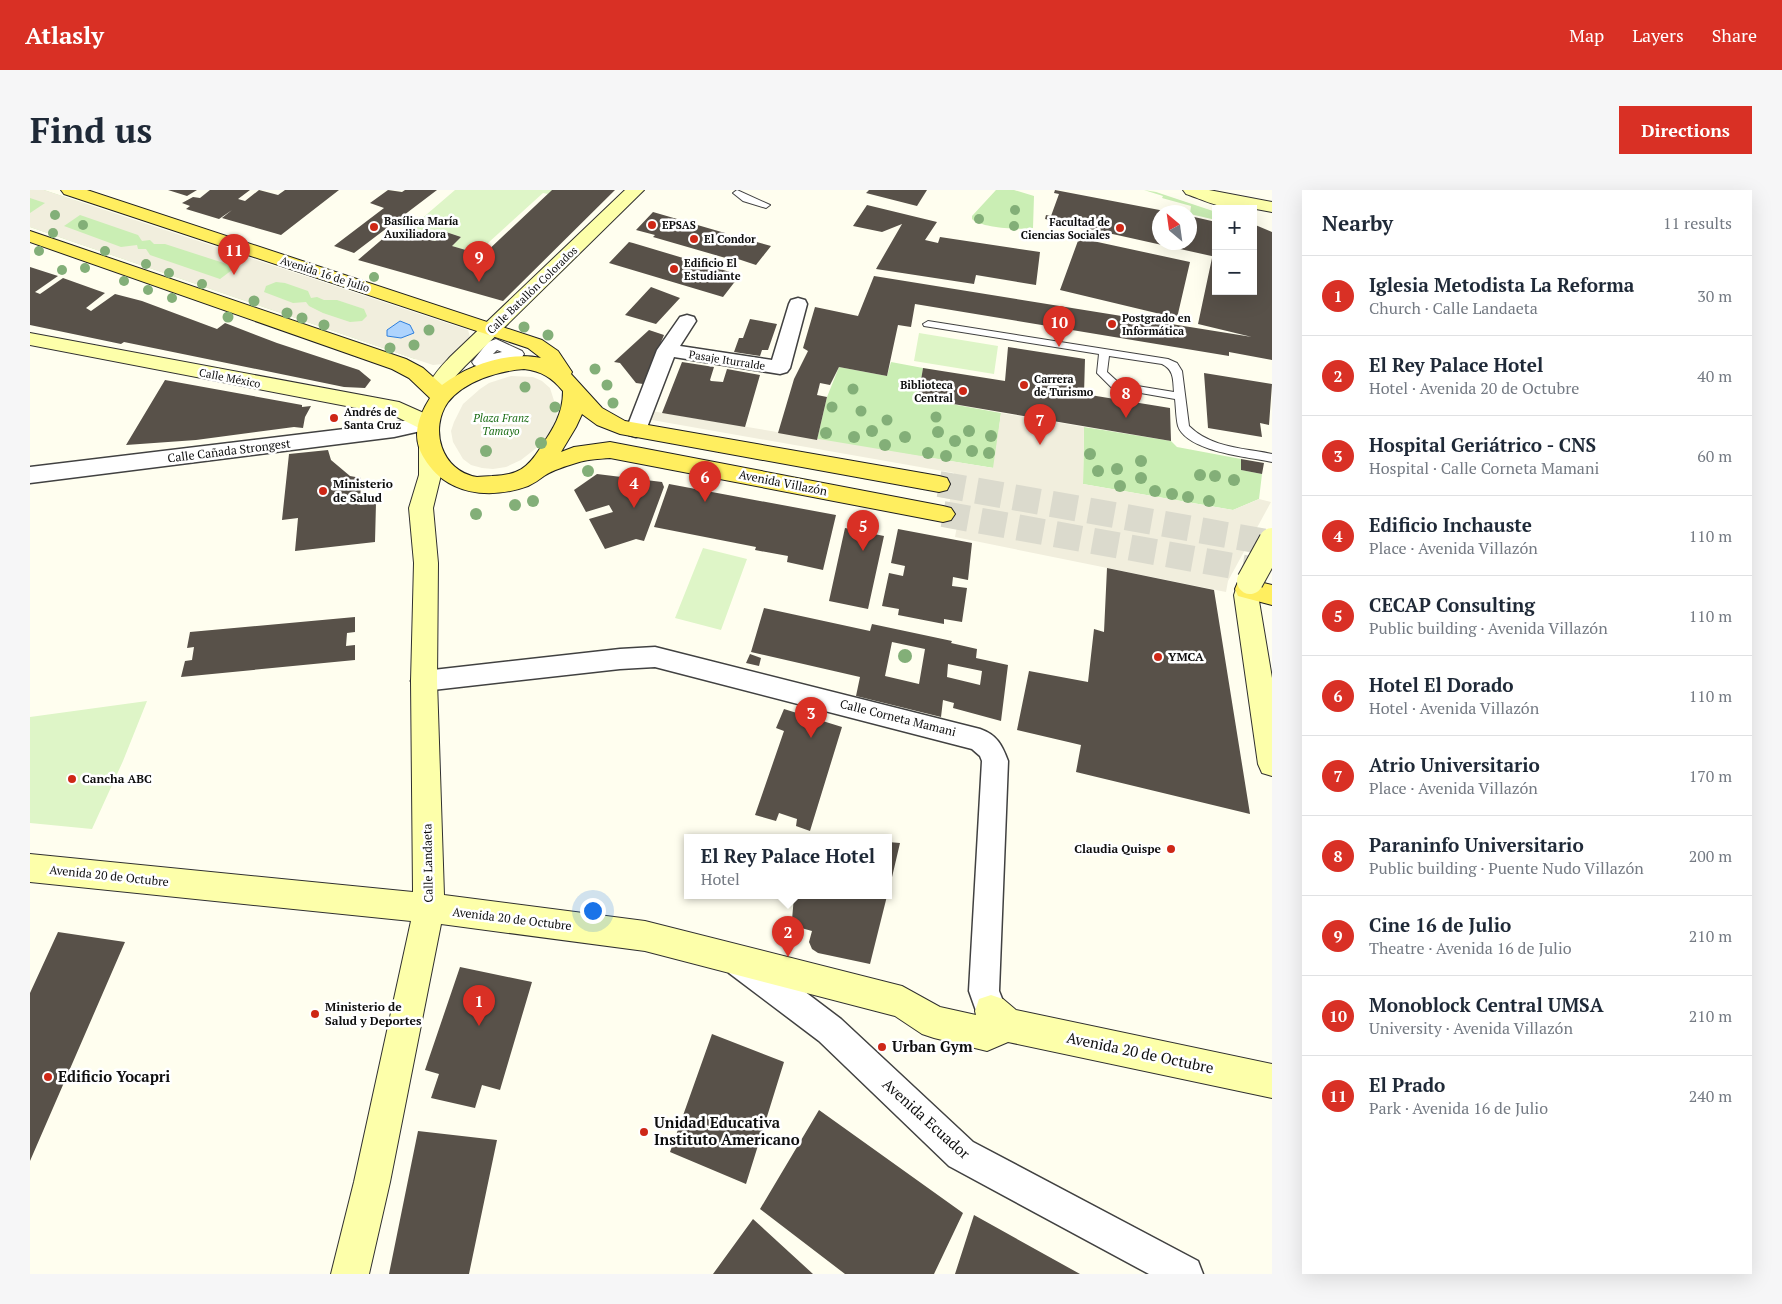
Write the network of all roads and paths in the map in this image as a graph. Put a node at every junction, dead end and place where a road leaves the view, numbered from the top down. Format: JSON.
{"nodes":[{"id":1,"x":635,"y":190,"type":"edge"},
{"id":2,"x":726,"y":190,"type":"edge"},
{"id":3,"x":1192,"y":190,"type":"edge"},
{"id":4,"x":85,"y":192,"type":"edge"},
{"id":5,"x":1217,"y":197,"type":"junction"},
{"id":6,"x":766,"y":205,"type":"dead end"},
{"id":7,"x":1234,"y":205,"type":"edge"},
{"id":8,"x":1272,"y":207,"type":"edge"},
{"id":9,"x":1257,"y":215,"type":"edge"},
{"id":10,"x":1272,"y":222,"type":"edge"},
{"id":11,"x":30,"y":236,"type":"edge"},
{"id":12,"x":798,"y":304,"type":"dead end"},
{"id":13,"x":687,"y":321,"type":"dead end"},
{"id":14,"x":928,"y":324,"type":"dead end"},
{"id":15,"x":492,"y":337,"type":"junction"},
{"id":16,"x":30,"y":339,"type":"edge"},
{"id":17,"x":667,"y":350,"type":"junction"},
{"id":18,"x":1104,"y":352,"type":"junction"},
{"id":19,"x":569,"y":384,"type":"junction"},
{"id":20,"x":440,"y":395,"type":"junction"},
{"id":21,"x":1179,"y":396,"type":"junction"},
{"id":22,"x":636,"y":430,"type":"junction"},
{"id":23,"x":429,"y":434,"type":"junction"},
{"id":24,"x":1272,"y":458,"type":"edge"},
{"id":25,"x":537,"y":470,"type":"junction"},
{"id":26,"x":30,"y":474,"type":"edge"},
{"id":27,"x":939,"y":484,"type":"tunnel mouth"},
{"id":28,"x":943,"y":514,"type":"tunnel mouth"},
{"id":29,"x":1272,"y":542,"type":"edge"},
{"id":30,"x":1248,"y":585,"type":"junction"},
{"id":31,"x":1272,"y":595,"type":"edge"},
{"id":32,"x":424,"y":682,"type":"junction"},
{"id":33,"x":1272,"y":764,"type":"edge"},
{"id":34,"x":30,"y":868,"type":"edge"},
{"id":35,"x":428,"y":908,"type":"junction"},
{"id":36,"x":740,"y":962,"type":"junction"},
{"id":37,"x":1000,"y":1018,"type":"junction"},
{"id":38,"x":1272,"y":1081,"type":"edge"},
{"id":39,"x":350,"y":1274,"type":"edge"},
{"id":40,"x":1185,"y":1274,"type":"edge"}],
"edges":[{"from":1,"to":15,"type":"main road","name":"Calle Batallón Colorados"},
{"from":2,"to":6,"type":"lane"},
{"from":3,"to":5,"type":"main road"},
{"from":4,"to":15,"type":"main road","name":"Avenida 16 de Julio"},
{"from":5,"to":7,"type":"main road"},
{"from":5,"to":8,"type":"main road"},
{"from":9,"to":10,"type":"main road"},
{"from":11,"to":20,"type":"main road"},
{"from":12,"to":17,"type":"street","name":"Pasaje Iturralde"},
{"from":13,"to":17,"type":"street"},
{"from":14,"to":18,"type":"lane"},
{"from":15,"to":19,"type":"main road","name":"Avenida 16 de Julio"},
{"from":15,"to":20,"type":"main road","name":"Calle Batallón Colorados"},
{"from":16,"to":23,"type":"main road","name":"Calle México"},
{"from":17,"to":22,"type":"street"},
{"from":18,"to":21,"type":"lane"},
{"from":18,"to":21,"type":"lane"},
{"from":19,"to":20,"type":"main road"},
{"from":19,"to":22,"type":"main road","name":"Avenida Villazón"},
{"from":19,"to":25,"type":"main road"},
{"from":20,"to":23,"type":"main road"},
{"from":21,"to":24,"type":"lane"},
{"from":22,"to":27,"type":"main road","name":"Avenida Villazón"},
{"from":23,"to":25,"type":"main road"},
{"from":23,"to":26,"type":"street","name":"Calle Cañada Strongest"},
{"from":23,"to":32,"type":"main road","name":"Calle Landaeta"},
{"from":25,"to":28,"type":"main road","name":"Avenida Villazón"},
{"from":29,"to":30,"type":"main road","bridge":true},
{"from":30,"to":31,"type":"main road"},
{"from":30,"to":33,"type":"main road"},
{"from":32,"to":35,"type":"main road","name":"Calle Landaeta"},
{"from":32,"to":37,"type":"street","name":"Calle Corneta Mamani"},
{"from":34,"to":35,"type":"main road","name":"Avenida 20 de Octubre"},
{"from":35,"to":36,"type":"main road","name":"Avenida 20 de Octubre"},
{"from":35,"to":39,"type":"main road","name":"Calle Landaeta"},
{"from":36,"to":37,"type":"main road","name":"Avenida 20 de Octubre"},
{"from":36,"to":40,"type":"street","name":"Avenida Ecuador"},
{"from":37,"to":38,"type":"main road","name":"Avenida 20 de Octubre"}]}
